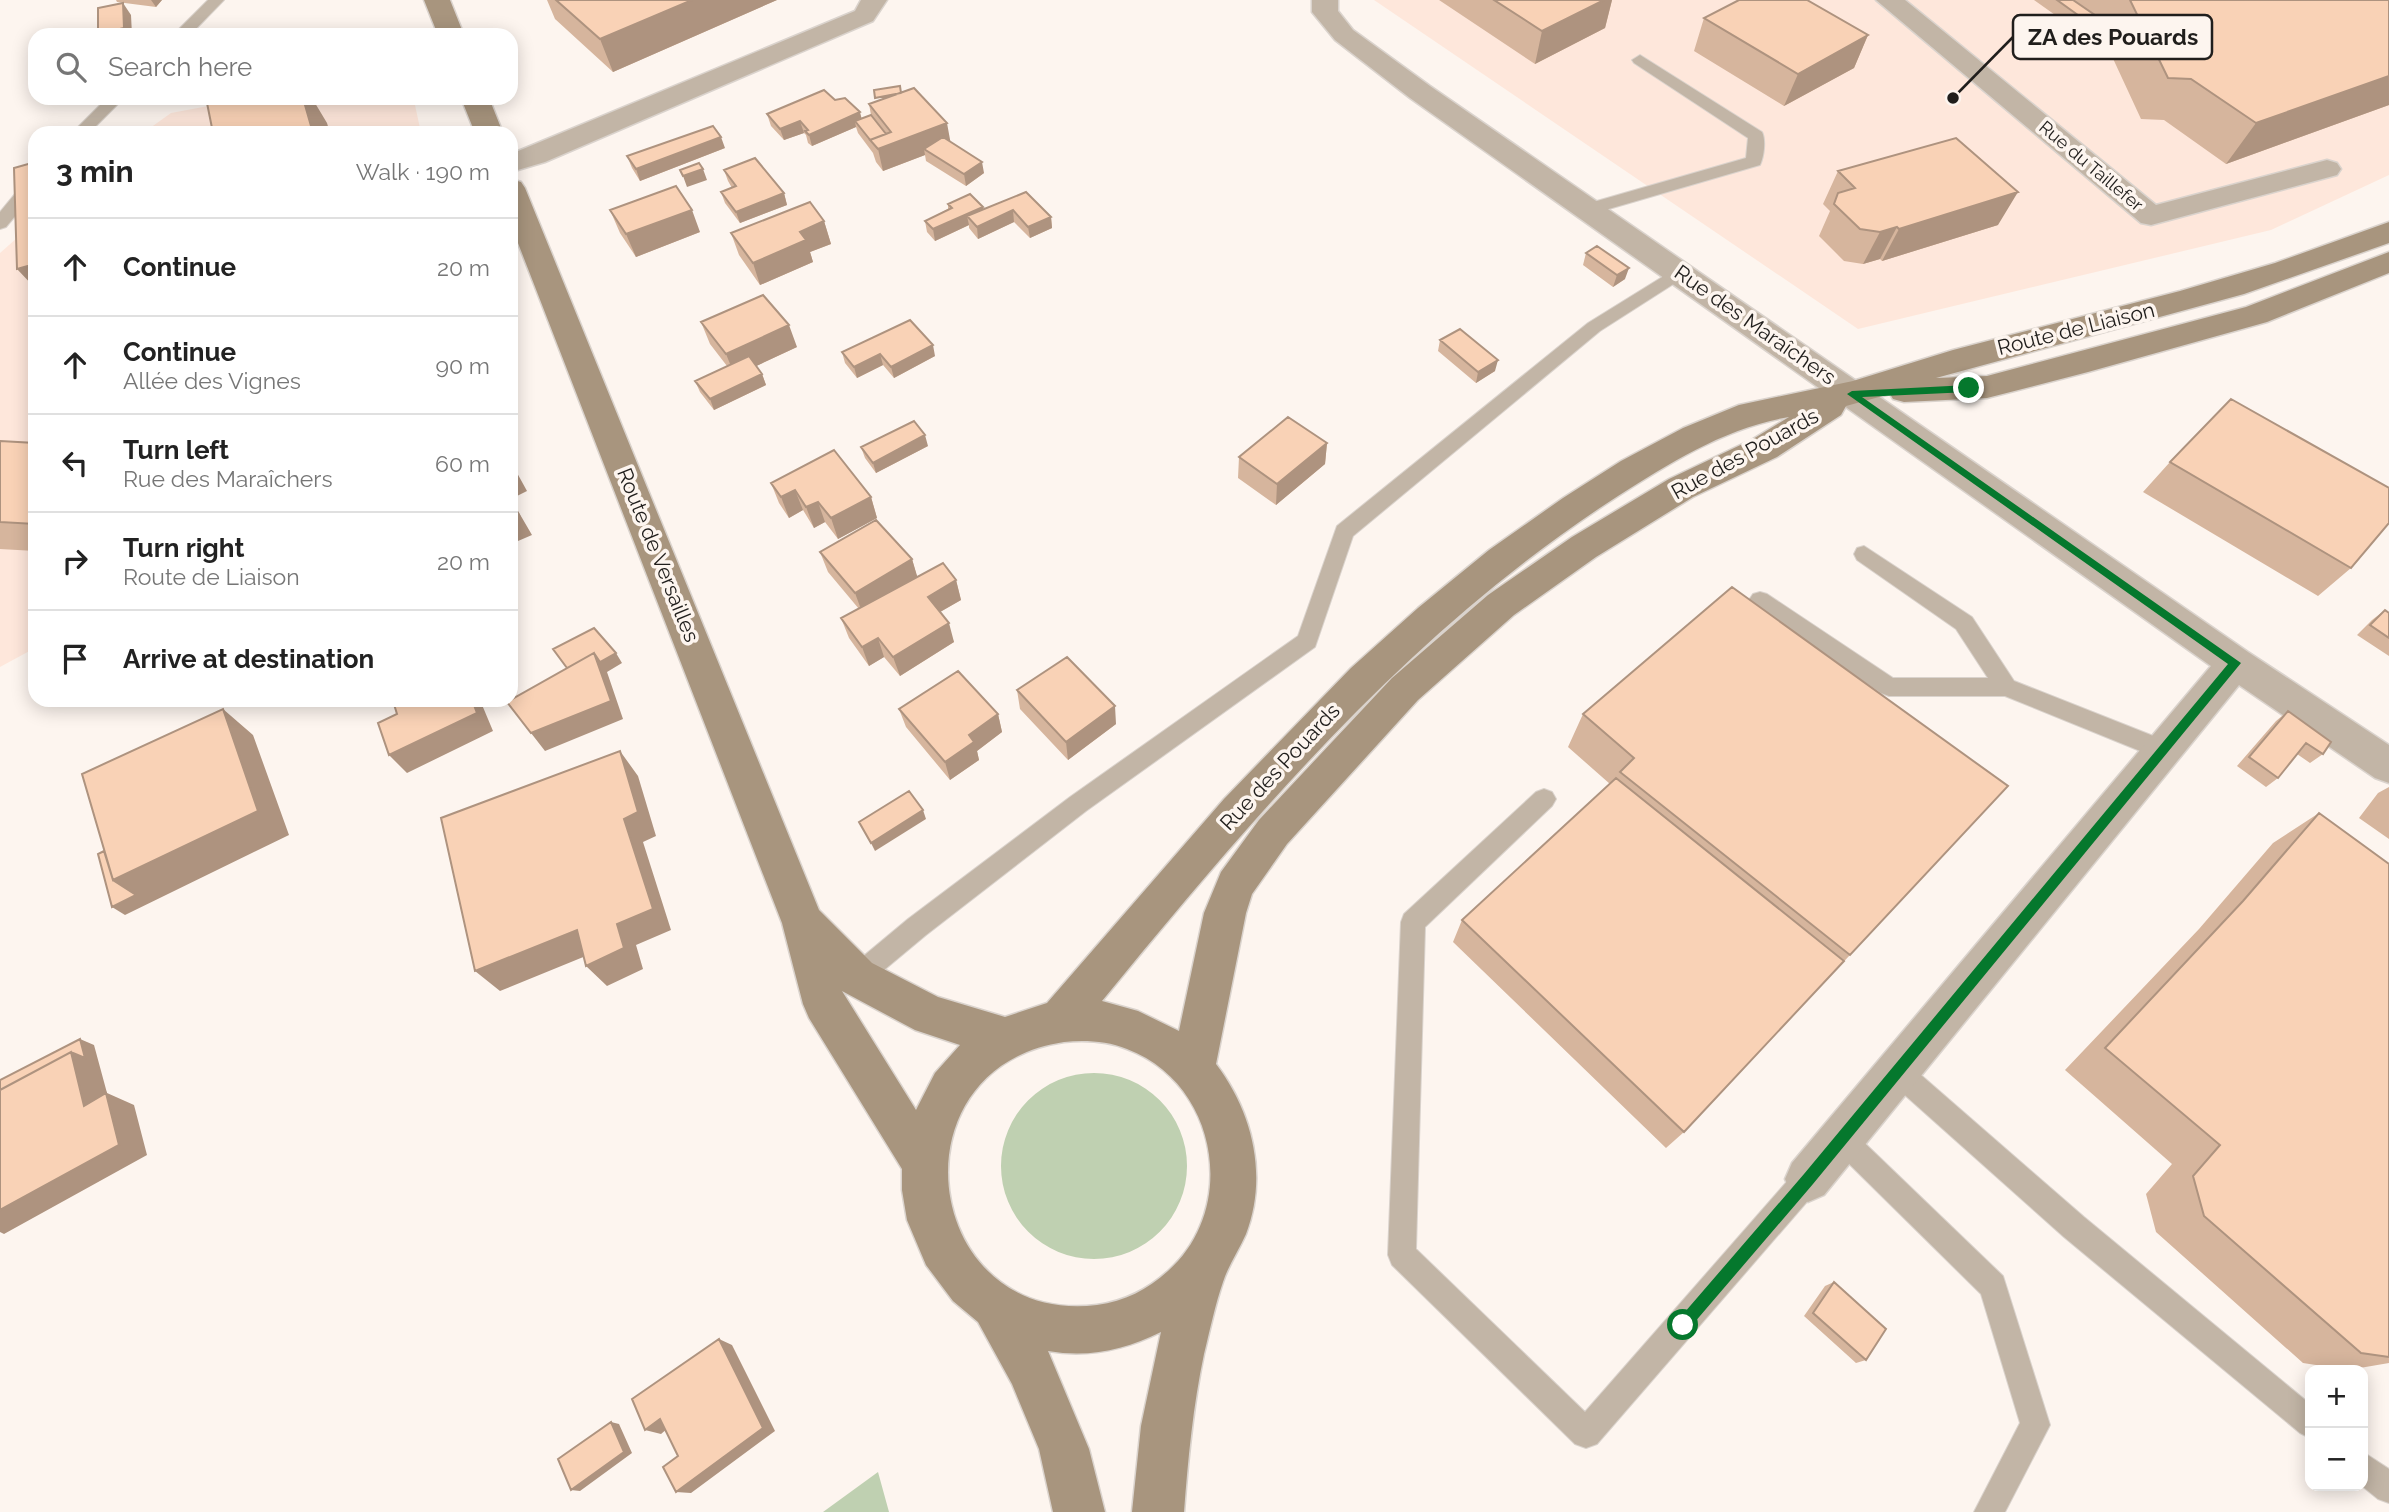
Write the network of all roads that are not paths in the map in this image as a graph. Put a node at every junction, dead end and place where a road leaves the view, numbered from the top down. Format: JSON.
{"nodes":[{"id":1,"x":218,"y":0,"type":"edge"},
{"id":2,"x":873,"y":0,"type":"edge"},
{"id":3,"x":1325,"y":0,"type":"edge"},
{"id":4,"x":1889,"y":0,"type":"edge"},
{"id":5,"x":437,"y":1,"type":"edge"},
{"id":6,"x":188,"y":28,"type":"edge"},
{"id":7,"x":448,"y":28,"type":"edge"},
{"id":8,"x":1640,"y":60,"type":"dead end"},
{"id":9,"x":110,"y":105,"type":"edge"},
{"id":10,"x":478,"y":105,"type":"edge"},
{"id":11,"x":87,"y":126,"type":"edge"},
{"id":12,"x":486,"y":126,"type":"edge"},
{"id":13,"x":518,"y":161,"type":"edge"},
{"id":14,"x":2327,"y":169,"type":"dead end"},
{"id":15,"x":28,"y":189,"type":"edge"},
{"id":16,"x":518,"y":206,"type":"edge"},
{"id":17,"x":1589,"y":209,"type":"junction"},
{"id":18,"x":0,"y":223,"type":"edge"},
{"id":19,"x":2389,"y":232,"type":"edge"},
{"id":20,"x":2389,"y":262,"type":"edge"},
{"id":21,"x":1680,"y":272,"type":"junction"},
{"id":22,"x":1852,"y":394,"type":"junction"},
{"id":23,"x":1864,"y":554,"type":"dead end"},
{"id":24,"x":1760,"y":600,"type":"dead end"},
{"id":25,"x":2235,"y":663,"type":"junction"},
{"id":26,"x":2006,"y":687,"type":"junction"},
{"id":27,"x":2163,"y":750,"type":"junction"},
{"id":28,"x":2389,"y":766,"type":"edge"},
{"id":29,"x":1544,"y":799,"type":"dead end"},
{"id":30,"x":803,"y":923,"type":"junction"},
{"id":31,"x":857,"y":977,"type":"junction"},
{"id":32,"x":1061,"y":1019,"type":"junction"},
{"id":33,"x":1006,"y":1038,"type":"junction"},
{"id":34,"x":1194,"y":1065,"type":"junction"},
{"id":35,"x":1897,"y":1071,"type":"junction"},
{"id":36,"x":1841,"y":1138,"type":"junction"},
{"id":37,"x":924,"y":1163,"type":"junction"},
{"id":38,"x":1808,"y":1179,"type":"joint"},
{"id":39,"x":1203,"y":1263,"type":"junction"},
{"id":40,"x":998,"y":1312,"type":"junction"},
{"id":41,"x":2305,"y":1419,"type":"edge"},
{"id":42,"x":2368,"y":1471,"type":"edge"},
{"id":43,"x":2389,"y":1488,"type":"edge"},
{"id":44,"x":1079,"y":1512,"type":"edge"},
{"id":45,"x":1158,"y":1512,"type":"edge"},
{"id":46,"x":1989,"y":1512,"type":"edge"}],
"edges":[{"from":1,"to":6,"type":"lane"},
{"from":2,"to":13,"type":"street"},
{"from":3,"to":17,"type":"street","name":"Rue des Maraîchers"},
{"from":4,"to":14,"type":"street","name":"Rue du Taillefer"},
{"from":5,"to":7,"type":"street"},
{"from":8,"to":17,"type":"lane"},
{"from":9,"to":11,"type":"lane"},
{"from":10,"to":12,"type":"street"},
{"from":15,"to":18,"type":"lane"},
{"from":16,"to":30,"type":"street","name":"Route de Versailles"},
{"from":17,"to":21,"type":"street","name":"Rue des Maraîchers"},
{"from":19,"to":22,"type":"street","name":"Route de Liaison"},
{"from":20,"to":22,"type":"street","name":"Route de Liaison"},
{"from":21,"to":22,"type":"street","name":"Rue des Maraîchers"},
{"from":21,"to":31,"type":"lane"},
{"from":22,"to":25,"type":"street","name":"Rue des Maraîchers"},
{"from":22,"to":32,"type":"street","name":"Rue des Pouards"},
{"from":22,"to":34,"type":"street","name":"Rue des Pouards"},
{"from":23,"to":26,"type":"lane"},
{"from":24,"to":26,"type":"lane"},
{"from":25,"to":27,"type":"street"},
{"from":25,"to":28,"type":"street","name":"Rue des Maraîchers"},
{"from":26,"to":27,"type":"lane"},
{"from":27,"to":35,"type":"street"},
{"from":29,"to":38,"type":"lane"},
{"from":30,"to":31,"type":"street","name":"Route de Versailles"},
{"from":30,"to":37,"type":"street","name":"Route de Versailles"},
{"from":31,"to":33,"type":"street","name":"Route de Versailles"},
{"from":32,"to":33,"type":"street"},
{"from":32,"to":34,"type":"street"},
{"from":33,"to":37,"type":"street"},
{"from":34,"to":39,"type":"street"},
{"from":35,"to":36,"type":"street"},
{"from":35,"to":41,"type":"lane"},
{"from":36,"to":38,"type":"street"},
{"from":36,"to":46,"type":"lane"},
{"from":37,"to":40,"type":"street"},
{"from":39,"to":40,"type":"street"},
{"from":39,"to":45,"type":"street"},
{"from":40,"to":44,"type":"street"},
{"from":42,"to":43,"type":"lane"}]}
